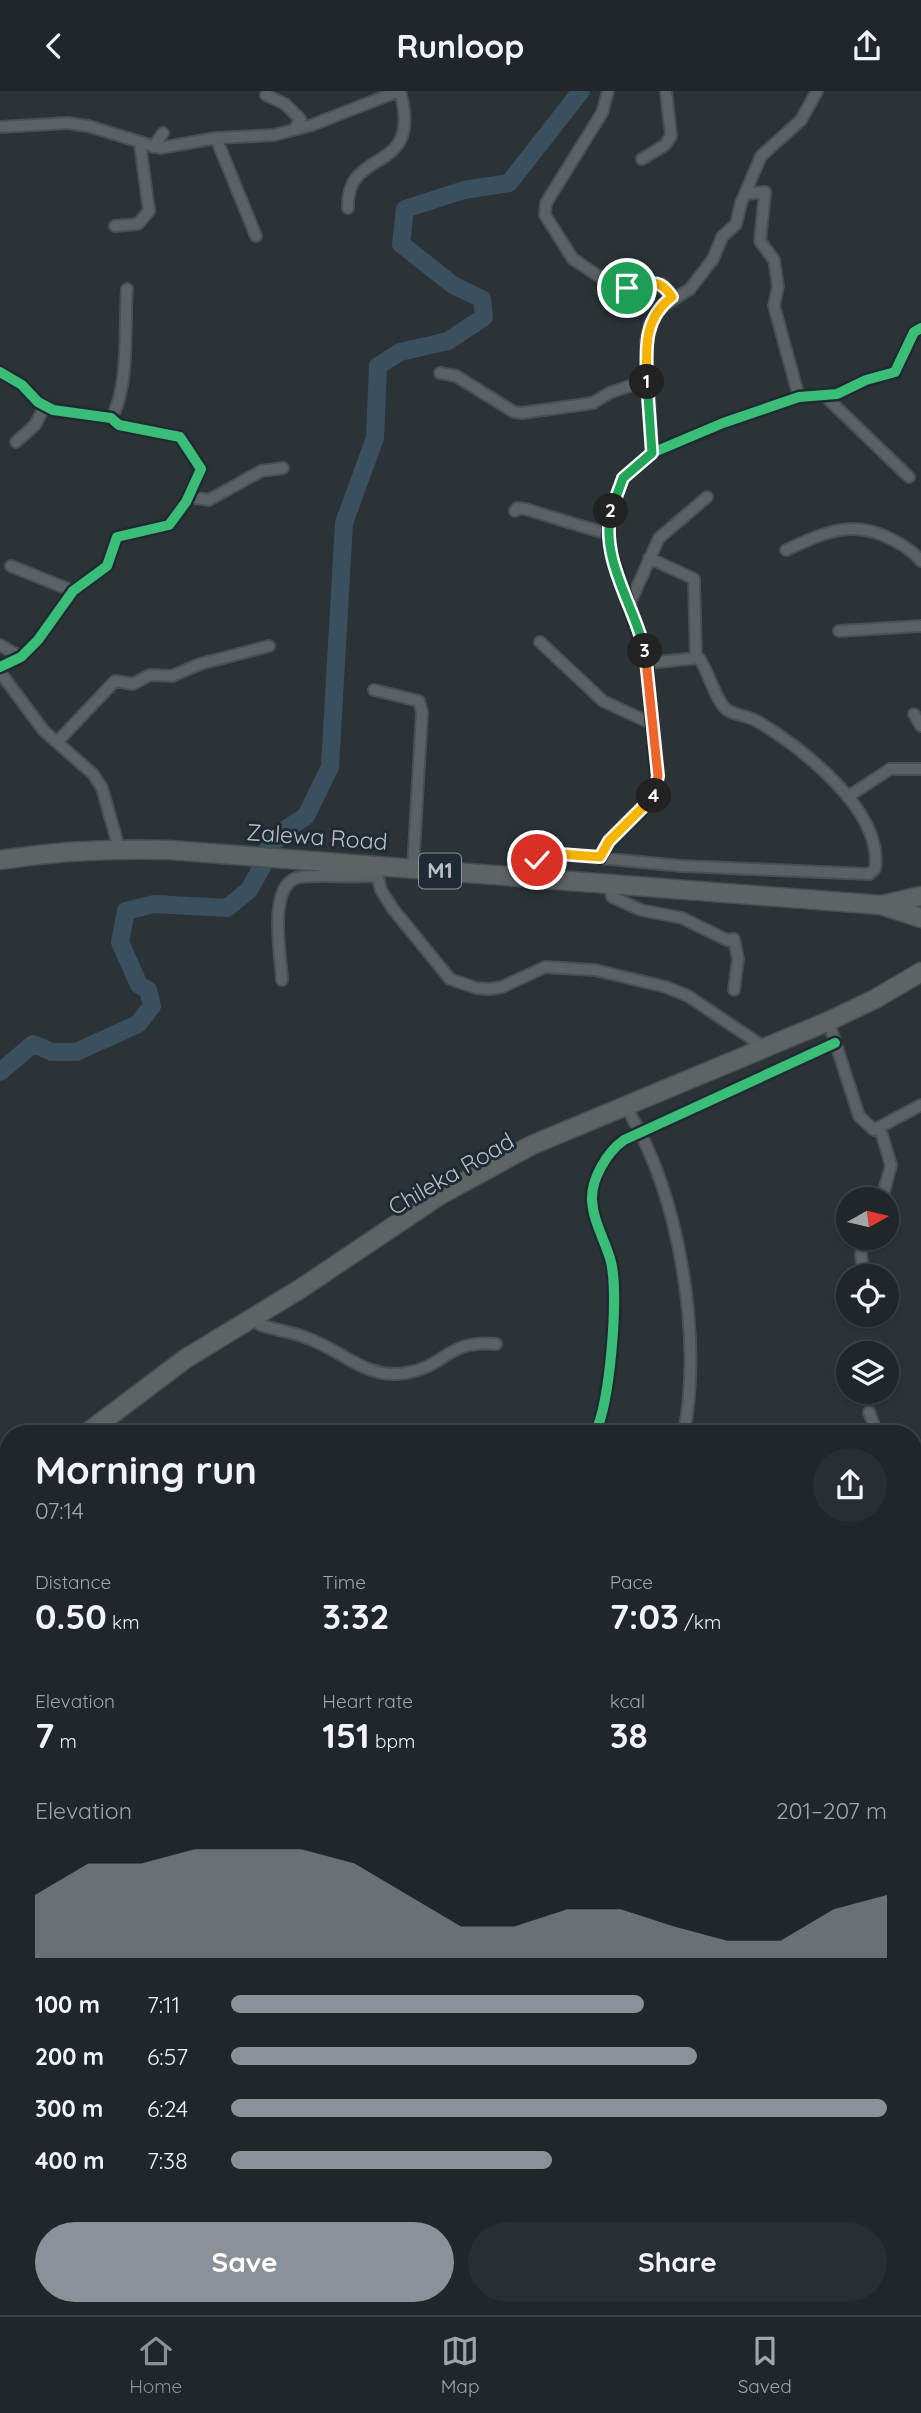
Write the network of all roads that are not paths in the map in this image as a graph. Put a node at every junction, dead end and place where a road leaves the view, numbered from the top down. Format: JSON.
{"nodes":[{"id":1,"x":400,"y":91,"type":"edge"},
{"id":2,"x":608,"y":91,"type":"edge"},
{"id":3,"x":666,"y":91,"type":"edge"},
{"id":4,"x":813,"y":93,"type":"edge"},
{"id":5,"x":266,"y":95,"type":"dead end"},
{"id":6,"x":0,"y":127,"type":"edge"},
{"id":7,"x":295,"y":129,"type":"junction"},
{"id":8,"x":163,"y":133,"type":"dead end"},
{"id":9,"x":216,"y":138,"type":"junction"},
{"id":10,"x":140,"y":143,"type":"junction"},
{"id":11,"x":153,"y":147,"type":"junction"},
{"id":12,"x":642,"y":159,"type":"dead end"},
{"id":13,"x":746,"y":194,"type":"junction"},
{"id":14,"x":348,"y":208,"type":"dead end"},
{"id":15,"x":115,"y":226,"type":"dead end"},
{"id":16,"x":256,"y":236,"type":"dead end"},
{"id":17,"x":127,"y":289,"type":"dead end"},
{"id":18,"x":672,"y":297,"type":"junction"},
{"id":19,"x":921,"y":328,"type":"edge"},
{"id":20,"x":0,"y":372,"type":"edge"},
{"id":21,"x":440,"y":373,"type":"dead end"},
{"id":22,"x":647,"y":380,"type":"junction"},
{"id":23,"x":799,"y":397,"type":"junction"},
{"id":24,"x":826,"y":397,"type":"junction"},
{"id":25,"x":45,"y":406,"type":"junction"},
{"id":26,"x":111,"y":418,"type":"junction"},
{"id":27,"x":16,"y":442,"type":"dead end"},
{"id":28,"x":652,"y":453,"type":"junction"},
{"id":29,"x":283,"y":468,"type":"dead end"},
{"id":30,"x":909,"y":477,"type":"dead end"},
{"id":31,"x":189,"y":497,"type":"junction"},
{"id":32,"x":707,"y":497,"type":"dead end"},
{"id":33,"x":515,"y":511,"type":"dead end"},
{"id":34,"x":608,"y":534,"type":"junction"},
{"id":35,"x":786,"y":551,"type":"dead end"},
{"id":36,"x":649,"y":558,"type":"junction"},
{"id":37,"x":921,"y":561,"type":"edge"},
{"id":38,"x":11,"y":566,"type":"dead end"},
{"id":39,"x":73,"y":591,"type":"junction"},
{"id":40,"x":630,"y":603,"type":"junction"},
{"id":41,"x":921,"y":627,"type":"edge"},
{"id":42,"x":839,"y":631,"type":"dead end"},
{"id":43,"x":540,"y":642,"type":"dead end"},
{"id":44,"x":0,"y":645,"type":"edge"},
{"id":45,"x":269,"y":646,"type":"dead end"},
{"id":46,"x":21,"y":657,"type":"junction"},
{"id":47,"x":696,"y":657,"type":"junction"},
{"id":48,"x":647,"y":663,"type":"junction"},
{"id":49,"x":0,"y":669,"type":"edge"},
{"id":50,"x":374,"y":690,"type":"dead end"},
{"id":51,"x":914,"y":714,"type":"dead end"},
{"id":52,"x":650,"y":723,"type":"junction"},
{"id":53,"x":921,"y":726,"type":"edge"},
{"id":54,"x":58,"y":741,"type":"junction"},
{"id":55,"x":921,"y":769,"type":"edge"},
{"id":56,"x":849,"y":796,"type":"junction"},
{"id":57,"x":119,"y":848,"type":"junction"},
{"id":58,"x":600,"y":857,"type":"junction"},
{"id":59,"x":0,"y":860,"type":"edge"},
{"id":60,"x":412,"y":868,"type":"junction"},
{"id":61,"x":376,"y":870,"type":"junction"},
{"id":62,"x":527,"y":877,"type":"junction"},
{"id":63,"x":609,"y":884,"type":"junction"},
{"id":64,"x":921,"y":896,"type":"edge"},
{"id":65,"x":881,"y":905,"type":"junction"},
{"id":66,"x":921,"y":918,"type":"edge"},
{"id":67,"x":921,"y":972,"type":"edge"},
{"id":68,"x":282,"y":980,"type":"dead end"},
{"id":69,"x":921,"y":987,"type":"edge"},
{"id":70,"x":734,"y":991,"type":"dead end"},
{"id":71,"x":833,"y":1036,"type":"junction"},
{"id":72,"x":764,"y":1048,"type":"junction"},
{"id":73,"x":921,"y":1105,"type":"edge"},
{"id":74,"x":630,"y":1114,"type":"junction"},
{"id":75,"x":880,"y":1128,"type":"junction"},
{"id":76,"x":640,"y":1132,"type":"junction"},
{"id":77,"x":885,"y":1187,"type":"edge"},
{"id":78,"x":260,"y":1325,"type":"junction"},
{"id":79,"x":496,"y":1344,"type":"dead end"},
{"id":80,"x":869,"y":1412,"type":"dead end"},
{"id":81,"x":98,"y":1425,"type":"edge"},
{"id":82,"x":112,"y":1425,"type":"edge"},
{"id":83,"x":597,"y":1425,"type":"edge"},
{"id":84,"x":686,"y":1425,"type":"edge"},
{"id":85,"x":874,"y":1425,"type":"edge"}],
"edges":[{"from":1,"to":7,"type":"street"},
{"from":1,"to":14,"type":"street"},
{"from":2,"to":18,"type":"street"},
{"from":3,"to":12,"type":"street"},
{"from":4,"to":13,"type":"street"},
{"from":5,"to":7,"type":"street"},
{"from":6,"to":10,"type":"street"},
{"from":7,"to":9,"type":"street"},
{"from":8,"to":11,"type":"street"},
{"from":9,"to":11,"type":"street"},
{"from":9,"to":16,"type":"street"},
{"from":10,"to":11,"type":"street"},
{"from":10,"to":15,"type":"street"},
{"from":13,"to":18,"type":"street"},
{"from":13,"to":23,"type":"street"},
{"from":17,"to":26,"type":"street"},
{"from":18,"to":22,"type":"street"},
{"from":19,"to":24,"type":"street"},
{"from":20,"to":25,"type":"street"},
{"from":21,"to":22,"type":"street"},
{"from":22,"to":28,"type":"street"},
{"from":23,"to":24,"type":"street"},
{"from":23,"to":28,"type":"street"},
{"from":24,"to":30,"type":"street"},
{"from":25,"to":26,"type":"street"},
{"from":25,"to":27,"type":"street"},
{"from":26,"to":31,"type":"street"},
{"from":28,"to":34,"type":"street"},
{"from":29,"to":31,"type":"street"},
{"from":31,"to":39,"type":"street"},
{"from":32,"to":36,"type":"street"},
{"from":33,"to":34,"type":"street"},
{"from":34,"to":40,"type":"street"},
{"from":35,"to":37,"type":"street"},
{"from":36,"to":40,"type":"street"},
{"from":36,"to":47,"type":"street"},
{"from":38,"to":39,"type":"street"},
{"from":39,"to":46,"type":"street"},
{"from":40,"to":48,"type":"street"},
{"from":41,"to":42,"type":"street"},
{"from":43,"to":52,"type":"street"},
{"from":44,"to":46,"type":"street"},
{"from":45,"to":54,"type":"street"},
{"from":46,"to":49,"type":"street"},
{"from":47,"to":48,"type":"street"},
{"from":47,"to":56,"type":"street"},
{"from":48,"to":52,"type":"street"},
{"from":49,"to":54,"type":"street"},
{"from":50,"to":60,"type":"street"},
{"from":51,"to":53,"type":"street"},
{"from":52,"to":58,"type":"street"},
{"from":54,"to":57,"type":"street"},
{"from":55,"to":56,"type":"street"},
{"from":56,"to":58,"type":"street"},
{"from":57,"to":59,"type":"highway","name":"Zalewa Road","number":"M1"},
{"from":57,"to":61,"type":"highway","name":"Zalewa Road","number":"M1"},
{"from":58,"to":62,"type":"street"},
{"from":60,"to":61,"type":"highway","name":"Zalewa Road","number":"M1"},
{"from":60,"to":62,"type":"highway","name":"Zalewa Road","number":"M1"},
{"from":61,"to":68,"type":"street"},
{"from":61,"to":72,"type":"street"},
{"from":62,"to":63,"type":"highway","name":"Zalewa Road","number":"M1"},
{"from":63,"to":65,"type":"highway","name":"Zalewa Road","number":"M1"},
{"from":63,"to":70,"type":"street"},
{"from":64,"to":65,"type":"highway","name":"Zalewa Road","number":"M1"},
{"from":65,"to":66,"type":"highway","name":"Zalewa Road","number":"M1"},
{"from":67,"to":72,"type":"highway"},
{"from":69,"to":71,"type":"highway","name":"Chileka Road"},
{"from":71,"to":74,"type":"highway","name":"Chileka Road"},
{"from":71,"to":75,"type":"street"},
{"from":71,"to":76,"type":"street"},
{"from":72,"to":81,"type":"highway"},
{"from":73,"to":75,"type":"street"},
{"from":74,"to":76,"type":"street"},
{"from":74,"to":78,"type":"highway","name":"Chileka Road"},
{"from":75,"to":77,"type":"street"},
{"from":76,"to":83,"type":"street"},
{"from":76,"to":84,"type":"street"},
{"from":78,"to":79,"type":"street"},
{"from":78,"to":82,"type":"highway","name":"Chileka Road"},
{"from":80,"to":85,"type":"street"}]}
